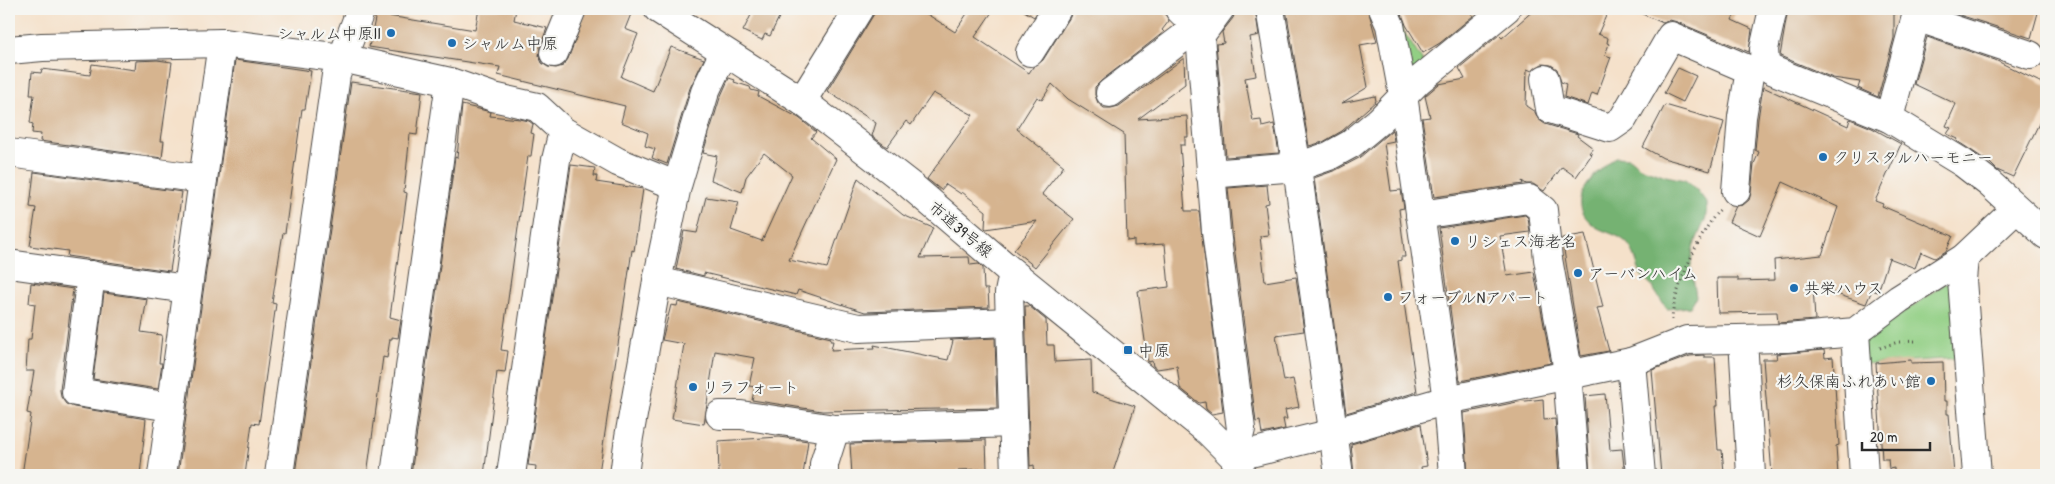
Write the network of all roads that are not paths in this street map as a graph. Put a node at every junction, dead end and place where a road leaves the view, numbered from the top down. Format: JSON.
{"nodes":[{"id":1,"x":361,"y":9,"type":"edge"},
{"id":2,"x":572,"y":9,"type":"edge"},
{"id":3,"x":658,"y":9,"type":"edge"},
{"id":4,"x":859,"y":9,"type":"edge"},
{"id":5,"x":1057,"y":9,"type":"edge"},
{"id":6,"x":1220,"y":9,"type":"edge"},
{"id":7,"x":1270,"y":9,"type":"edge"},
{"id":8,"x":1383,"y":9,"type":"edge"},
{"id":9,"x":1506,"y":9,"type":"edge"},
{"id":10,"x":1773,"y":9,"type":"edge"},
{"id":11,"x":1917,"y":13,"type":"edge"},
{"id":12,"x":1192,"y":24,"type":"edge"},
{"id":13,"x":222,"y":43,"type":"junction"},
{"id":14,"x":9,"y":50,"type":"edge"},
{"id":15,"x":724,"y":52,"type":"junction"},
{"id":16,"x":1030,"y":52,"type":"dead end"},
{"id":17,"x":554,"y":53,"type":"dead end"},
{"id":18,"x":2030,"y":55,"type":"dead end"},
{"id":19,"x":342,"y":58,"type":"junction"},
{"id":20,"x":1757,"y":67,"type":"junction"},
{"id":21,"x":1545,"y":79,"type":"dead end"},
{"id":22,"x":450,"y":82,"type":"junction"},
{"id":23,"x":1110,"y":93,"type":"dead end"},
{"id":24,"x":1403,"y":95,"type":"junction"},
{"id":25,"x":802,"y":101,"type":"junction"},
{"id":26,"x":1889,"y":118,"type":"junction"},
{"id":27,"x":563,"y":131,"type":"junction"},
{"id":28,"x":9,"y":153,"type":"edge"},
{"id":29,"x":1297,"y":166,"type":"junction"},
{"id":30,"x":1210,"y":174,"type":"junction"},
{"id":31,"x":203,"y":179,"type":"junction"},
{"id":32,"x":677,"y":186,"type":"junction"},
{"id":33,"x":1736,"y":191,"type":"road end"},
{"id":34,"x":2016,"y":209,"type":"junction"},
{"id":35,"x":1420,"y":215,"type":"junction"},
{"id":36,"x":2046,"y":235,"type":"edge"},
{"id":37,"x":1964,"y":258,"type":"junction"},
{"id":38,"x":9,"y":264,"type":"edge"},
{"id":39,"x":1013,"y":273,"type":"junction"},
{"id":40,"x":91,"y":276,"type":"junction"},
{"id":41,"x":657,"y":281,"type":"junction"},
{"id":42,"x":188,"y":289,"type":"junction"},
{"id":43,"x":1010,"y":322,"type":"junction"},
{"id":44,"x":1855,"y":332,"type":"junction"},
{"id":45,"x":1743,"y":339,"type":"junction"},
{"id":46,"x":1631,"y":362,"type":"junction"},
{"id":47,"x":1566,"y":376,"type":"junction"},
{"id":48,"x":1447,"y":400,"type":"junction"},
{"id":49,"x":171,"y":407,"type":"junction"},
{"id":50,"x":720,"y":415,"type":"dead end"},
{"id":51,"x":1013,"y":423,"type":"junction"},
{"id":52,"x":835,"y":429,"type":"junction"},
{"id":53,"x":1333,"y":433,"type":"junction"},
{"id":54,"x":1238,"y":466,"type":"edge"},
{"id":55,"x":162,"y":475,"type":"edge"},
{"id":56,"x":279,"y":475,"type":"edge"},
{"id":57,"x":395,"y":475,"type":"edge"},
{"id":58,"x":511,"y":475,"type":"edge"},
{"id":59,"x":624,"y":475,"type":"edge"},
{"id":60,"x":824,"y":475,"type":"edge"},
{"id":61,"x":1015,"y":475,"type":"edge"},
{"id":62,"x":1338,"y":475,"type":"edge"},
{"id":63,"x":1453,"y":475,"type":"edge"},
{"id":64,"x":1575,"y":475,"type":"edge"},
{"id":65,"x":1640,"y":475,"type":"edge"},
{"id":66,"x":1751,"y":475,"type":"edge"},
{"id":67,"x":1864,"y":475,"type":"edge"},
{"id":68,"x":1977,"y":475,"type":"edge"}],
"edges":[{"from":1,"to":19,"type":"street"},
{"from":2,"to":17,"type":"street"},
{"from":3,"to":15,"type":"street","name":"市道39号線"},
{"from":4,"to":25,"type":"street"},
{"from":5,"to":16,"type":"street"},
{"from":6,"to":12,"type":"street"},
{"from":7,"to":29,"type":"street"},
{"from":8,"to":24,"type":"street"},
{"from":9,"to":24,"type":"street"},
{"from":10,"to":20,"type":"street"},
{"from":11,"to":18,"type":"street"},
{"from":11,"to":26,"type":"street"},
{"from":12,"to":23,"type":"street"},
{"from":12,"to":30,"type":"street"},
{"from":13,"to":14,"type":"street"},
{"from":13,"to":19,"type":"street"},
{"from":13,"to":31,"type":"street"},
{"from":15,"to":25,"type":"street","name":"市道39号線"},
{"from":15,"to":32,"type":"street"},
{"from":19,"to":22,"type":"street"},
{"from":19,"to":56,"type":"street"},
{"from":20,"to":21,"type":"street"},
{"from":20,"to":26,"type":"street"},
{"from":20,"to":33,"type":"street"},
{"from":22,"to":27,"type":"street"},
{"from":22,"to":57,"type":"street"},
{"from":24,"to":29,"type":"street"},
{"from":24,"to":35,"type":"street"},
{"from":25,"to":39,"type":"street","name":"市道39号線"},
{"from":26,"to":34,"type":"street"},
{"from":27,"to":32,"type":"street"},
{"from":27,"to":58,"type":"street"},
{"from":28,"to":31,"type":"street"},
{"from":29,"to":30,"type":"street"},
{"from":29,"to":53,"type":"street"},
{"from":30,"to":54,"type":"street"},
{"from":31,"to":42,"type":"street"},
{"from":32,"to":41,"type":"street"},
{"from":34,"to":36,"type":"street"},
{"from":34,"to":37,"type":"street"},
{"from":35,"to":47,"type":"street"},
{"from":35,"to":48,"type":"street"},
{"from":37,"to":44,"type":"street"},
{"from":37,"to":68,"type":"street"},
{"from":38,"to":40,"type":"street"},
{"from":39,"to":43,"type":"street"},
{"from":39,"to":54,"type":"street","name":"市道39号線"},
{"from":40,"to":42,"type":"street"},
{"from":40,"to":49,"type":"street"},
{"from":41,"to":43,"type":"street"},
{"from":41,"to":59,"type":"street"},
{"from":42,"to":49,"type":"street"},
{"from":43,"to":51,"type":"street"},
{"from":44,"to":45,"type":"street"},
{"from":44,"to":67,"type":"street"},
{"from":45,"to":46,"type":"street"},
{"from":45,"to":66,"type":"street"},
{"from":46,"to":47,"type":"street"},
{"from":46,"to":65,"type":"street"},
{"from":47,"to":48,"type":"street"},
{"from":47,"to":64,"type":"street"},
{"from":48,"to":53,"type":"street"},
{"from":48,"to":63,"type":"street"},
{"from":49,"to":55,"type":"street"},
{"from":50,"to":52,"type":"street"},
{"from":51,"to":52,"type":"street"},
{"from":51,"to":61,"type":"street"},
{"from":52,"to":60,"type":"street"},
{"from":53,"to":54,"type":"street"},
{"from":53,"to":62,"type":"street"}]}
